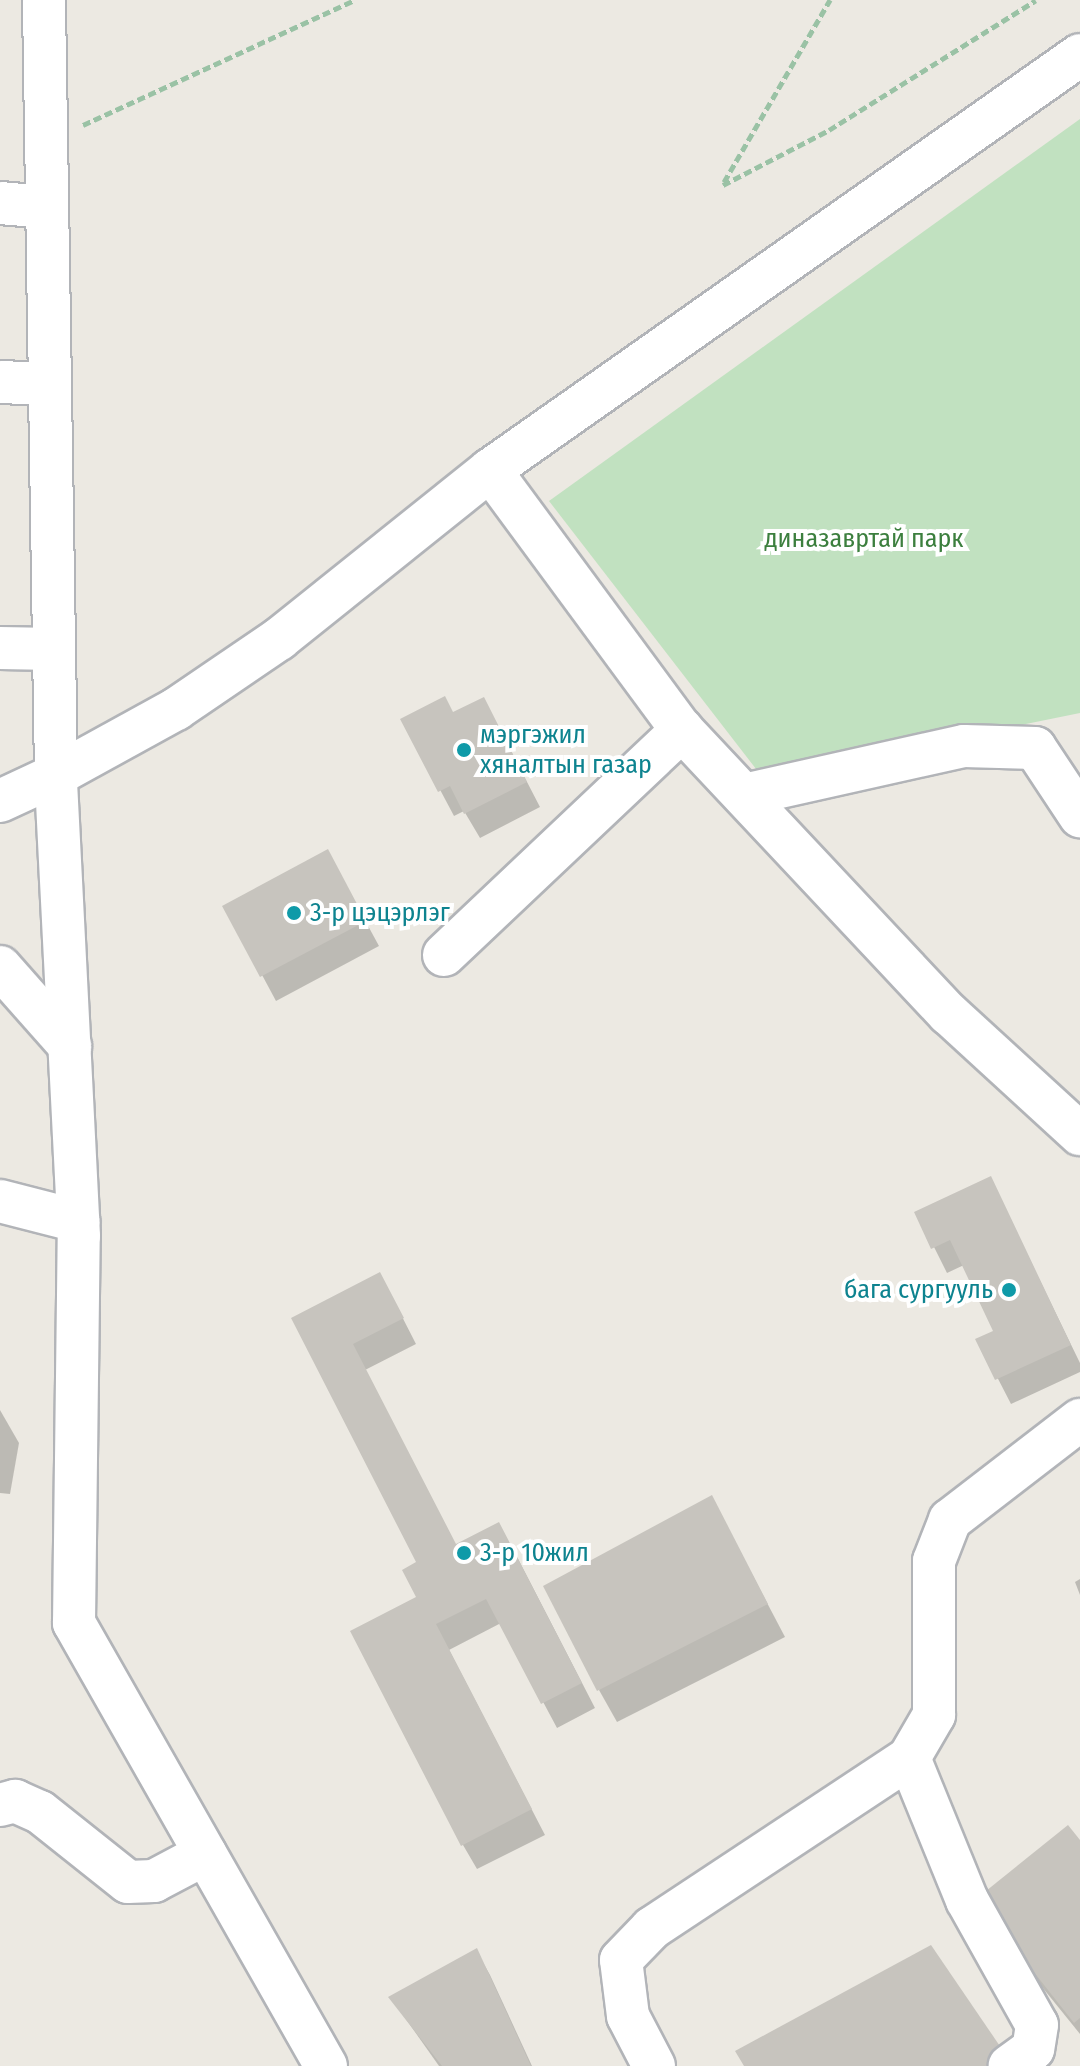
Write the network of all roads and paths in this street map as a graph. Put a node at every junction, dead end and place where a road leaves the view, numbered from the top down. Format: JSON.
{"nodes":[{"id":1,"x":44,"y":0,"type":"edge"},
{"id":2,"x":355,"y":0,"type":"edge"},
{"id":3,"x":830,"y":0,"type":"edge"},
{"id":4,"x":1036,"y":0,"type":"edge"},
{"id":5,"x":1080,"y":55,"type":"edge"},
{"id":6,"x":46,"y":142,"type":"junction"},
{"id":7,"x":0,"y":203,"type":"edge"},
{"id":8,"x":47,"y":207,"type":"junction"},
{"id":9,"x":0,"y":382,"type":"edge"},
{"id":10,"x":49,"y":384,"type":"junction"},
{"id":11,"x":490,"y":470,"type":"junction"},
{"id":12,"x":0,"y":648,"type":"edge"},
{"id":13,"x":54,"y":649,"type":"junction"},
{"id":14,"x":682,"y":730,"type":"junction"},
{"id":15,"x":56,"y":775,"type":"junction"},
{"id":16,"x":744,"y":795,"type":"junction"},
{"id":17,"x":0,"y":801,"type":"edge"},
{"id":18,"x":1080,"y":816,"type":"edge"},
{"id":19,"x":444,"y":955,"type":"dead end"},
{"id":20,"x":0,"y":967,"type":"edge"},
{"id":21,"x":70,"y":1046,"type":"junction"},
{"id":22,"x":1072,"y":1117,"type":"edge"},
{"id":23,"x":0,"y":1201,"type":"edge"},
{"id":24,"x":78,"y":1221,"type":"junction"},
{"id":25,"x":1080,"y":1420,"type":"edge"},
{"id":26,"x":909,"y":1758,"type":"junction"},
{"id":27,"x":0,"y":1805,"type":"edge"},
{"id":28,"x":205,"y":1854,"type":"junction"},
{"id":29,"x":326,"y":2066,"type":"edge"},
{"id":30,"x":654,"y":2066,"type":"edge"},
{"id":31,"x":1010,"y":2066,"type":"edge"}],
"edges":[{"from":1,"to":6,"type":"street"},
{"from":2,"to":6,"type":"path"},
{"from":3,"to":4,"type":"path"},
{"from":5,"to":11,"type":"street"},
{"from":6,"to":8,"type":"street"},
{"from":7,"to":8,"type":"street"},
{"from":8,"to":10,"type":"street"},
{"from":9,"to":10,"type":"street"},
{"from":10,"to":13,"type":"street"},
{"from":11,"to":14,"type":"street"},
{"from":11,"to":15,"type":"street"},
{"from":12,"to":13,"type":"street"},
{"from":13,"to":15,"type":"street"},
{"from":14,"to":16,"type":"street"},
{"from":14,"to":19,"type":"street"},
{"from":15,"to":17,"type":"street"},
{"from":15,"to":21,"type":"street"},
{"from":16,"to":18,"type":"street"},
{"from":16,"to":22,"type":"street"},
{"from":20,"to":21,"type":"street"},
{"from":21,"to":24,"type":"street"},
{"from":23,"to":24,"type":"street"},
{"from":24,"to":28,"type":"street"},
{"from":25,"to":26,"type":"street"},
{"from":26,"to":30,"type":"street"},
{"from":26,"to":31,"type":"street"},
{"from":27,"to":28,"type":"street"},
{"from":28,"to":29,"type":"street"}]}
